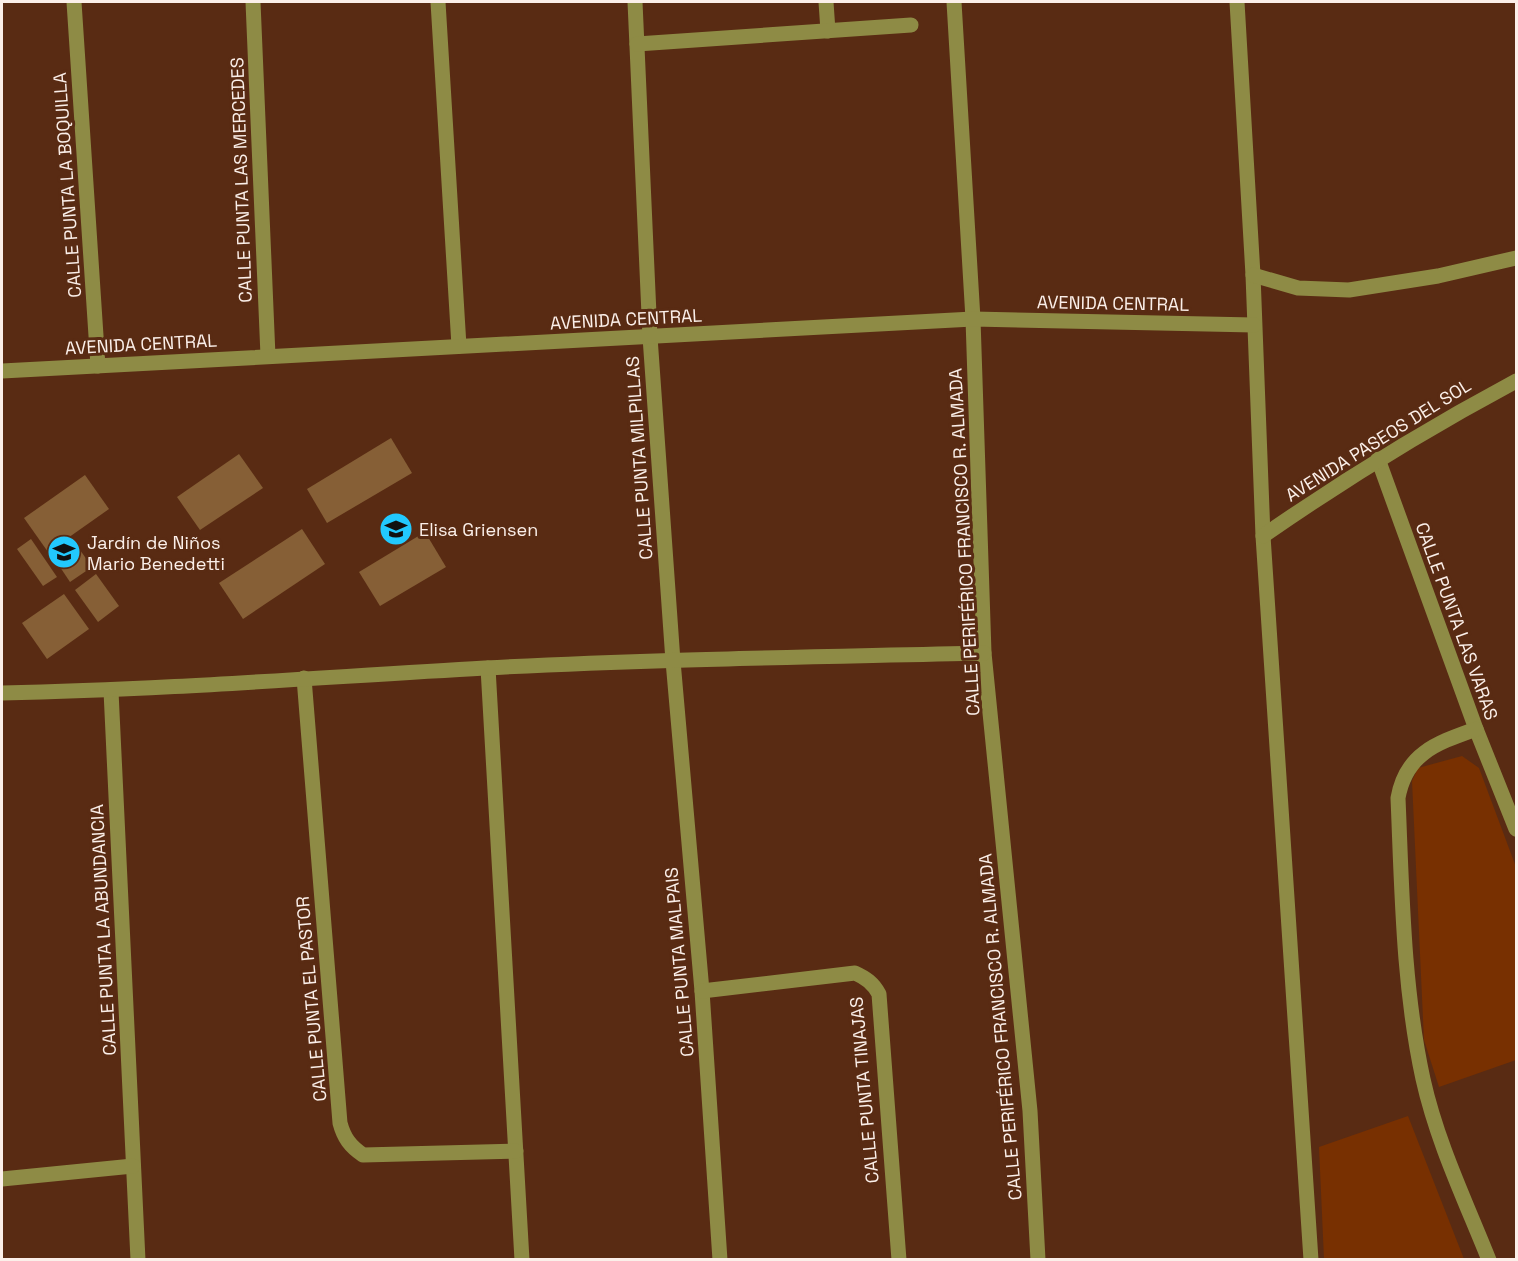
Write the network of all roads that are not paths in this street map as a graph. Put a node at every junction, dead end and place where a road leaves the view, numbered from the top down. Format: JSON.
{"nodes":[{"id":1,"x":74,"y":2,"type":"edge"},
{"id":2,"x":253,"y":2,"type":"edge"},
{"id":3,"x":438,"y":2,"type":"edge"},
{"id":4,"x":635,"y":2,"type":"edge"},
{"id":5,"x":826,"y":2,"type":"edge"},
{"id":6,"x":954,"y":2,"type":"edge"},
{"id":7,"x":1237,"y":2,"type":"edge"},
{"id":8,"x":911,"y":25,"type":"dead end"},
{"id":9,"x":828,"y":31,"type":"junction"},
{"id":10,"x":637,"y":44,"type":"junction"},
{"id":11,"x":1516,"y":258,"type":"edge"},
{"id":12,"x":1253,"y":275,"type":"junction"},
{"id":13,"x":973,"y":319,"type":"junction"},
{"id":14,"x":1254,"y":325,"type":"junction"},
{"id":15,"x":650,"y":337,"type":"junction"},
{"id":16,"x":459,"y":346,"type":"junction"},
{"id":17,"x":268,"y":356,"type":"junction"},
{"id":18,"x":98,"y":366,"type":"junction"},
{"id":19,"x":2,"y":371,"type":"edge"},
{"id":20,"x":1516,"y":381,"type":"edge"},
{"id":21,"x":1378,"y":459,"type":"junction"},
{"id":22,"x":1263,"y":536,"type":"junction"},
{"id":23,"x":984,"y":653,"type":"junction"},
{"id":24,"x":673,"y":661,"type":"junction"},
{"id":25,"x":488,"y":668,"type":"junction"},
{"id":26,"x":304,"y":678,"type":"junction"},
{"id":27,"x":111,"y":691,"type":"junction"},
{"id":28,"x":2,"y":693,"type":"edge"},
{"id":29,"x":1476,"y":729,"type":"junction"},
{"id":30,"x":1516,"y":828,"type":"edge"},
{"id":31,"x":702,"y":991,"type":"junction"},
{"id":32,"x":516,"y":1151,"type":"junction"},
{"id":33,"x":134,"y":1166,"type":"junction"},
{"id":34,"x":2,"y":1179,"type":"edge"},
{"id":35,"x":138,"y":1260,"type":"edge"},
{"id":36,"x":522,"y":1260,"type":"edge"},
{"id":37,"x":720,"y":1260,"type":"edge"},
{"id":38,"x":899,"y":1260,"type":"edge"},
{"id":39,"x":1038,"y":1260,"type":"edge"},
{"id":40,"x":1311,"y":1260,"type":"edge"},
{"id":41,"x":1489,"y":1260,"type":"edge"}],
"edges":[{"from":1,"to":18,"type":"street","name":"CALLE PUNTA LA BOQUILLA"},
{"from":2,"to":17,"type":"street","name":"CALLE PUNTA LAS MERCEDES"},
{"from":3,"to":16,"type":"street"},
{"from":4,"to":10,"type":"street","name":"CALLE PUNTA MILPILLAS"},
{"from":5,"to":9,"type":"street"},
{"from":6,"to":13,"type":"street","name":"CALLE PERIFÉRICO FRANCISCO R. ALMADA"},
{"from":7,"to":12,"type":"street"},
{"from":8,"to":9,"type":"street"},
{"from":9,"to":10,"type":"street"},
{"from":10,"to":15,"type":"street","name":"CALLE PUNTA MILPILLAS"},
{"from":11,"to":12,"type":"street"},
{"from":12,"to":14,"type":"street"},
{"from":13,"to":14,"type":"street","name":"AVENIDA CENTRAL"},
{"from":13,"to":15,"type":"street","name":"AVENIDA CENTRAL"},
{"from":13,"to":23,"type":"street","name":"CALLE PERIFÉRICO FRANCISCO R. ALMADA"},
{"from":14,"to":22,"type":"street"},
{"from":15,"to":16,"type":"street","name":"AVENIDA CENTRAL"},
{"from":15,"to":24,"type":"street","name":"CALLE PUNTA MILPILLAS"},
{"from":16,"to":17,"type":"street","name":"AVENIDA CENTRAL"},
{"from":17,"to":18,"type":"street","name":"AVENIDA CENTRAL"},
{"from":18,"to":19,"type":"street","name":"AVENIDA CENTRAL"},
{"from":20,"to":21,"type":"street","name":"AVENIDA PASEOS DEL SOL"},
{"from":21,"to":22,"type":"street","name":"AVENIDA PASEOS DEL SOL"},
{"from":21,"to":29,"type":"street","name":"CALLE PUNTA LAS VARAS"},
{"from":22,"to":40,"type":"street"},
{"from":23,"to":24,"type":"street"},
{"from":23,"to":39,"type":"street","name":"CALLE PERIFÉRICO FRANCISCO R. ALMADA"},
{"from":24,"to":25,"type":"street"},
{"from":24,"to":31,"type":"street","name":"CALLE PUNTA MALPAIS"},
{"from":25,"to":26,"type":"street"},
{"from":25,"to":32,"type":"street"},
{"from":26,"to":27,"type":"street"},
{"from":26,"to":32,"type":"street","name":"CALLE PUNTA EL PASTOR"},
{"from":27,"to":28,"type":"street"},
{"from":27,"to":33,"type":"street","name":"CALLE PUNTA LA ABUNDANCIA"},
{"from":29,"to":30,"type":"street","name":"CALLE PUNTA LAS VARAS"},
{"from":29,"to":41,"type":"street"},
{"from":31,"to":37,"type":"street","name":"CALLE PUNTA MALPAIS"},
{"from":31,"to":38,"type":"street","name":"CALLE PUNTA TINAJAS"},
{"from":32,"to":36,"type":"street"},
{"from":33,"to":34,"type":"street"},
{"from":33,"to":35,"type":"street","name":"CALLE PUNTA LA ABUNDANCIA"}]}
